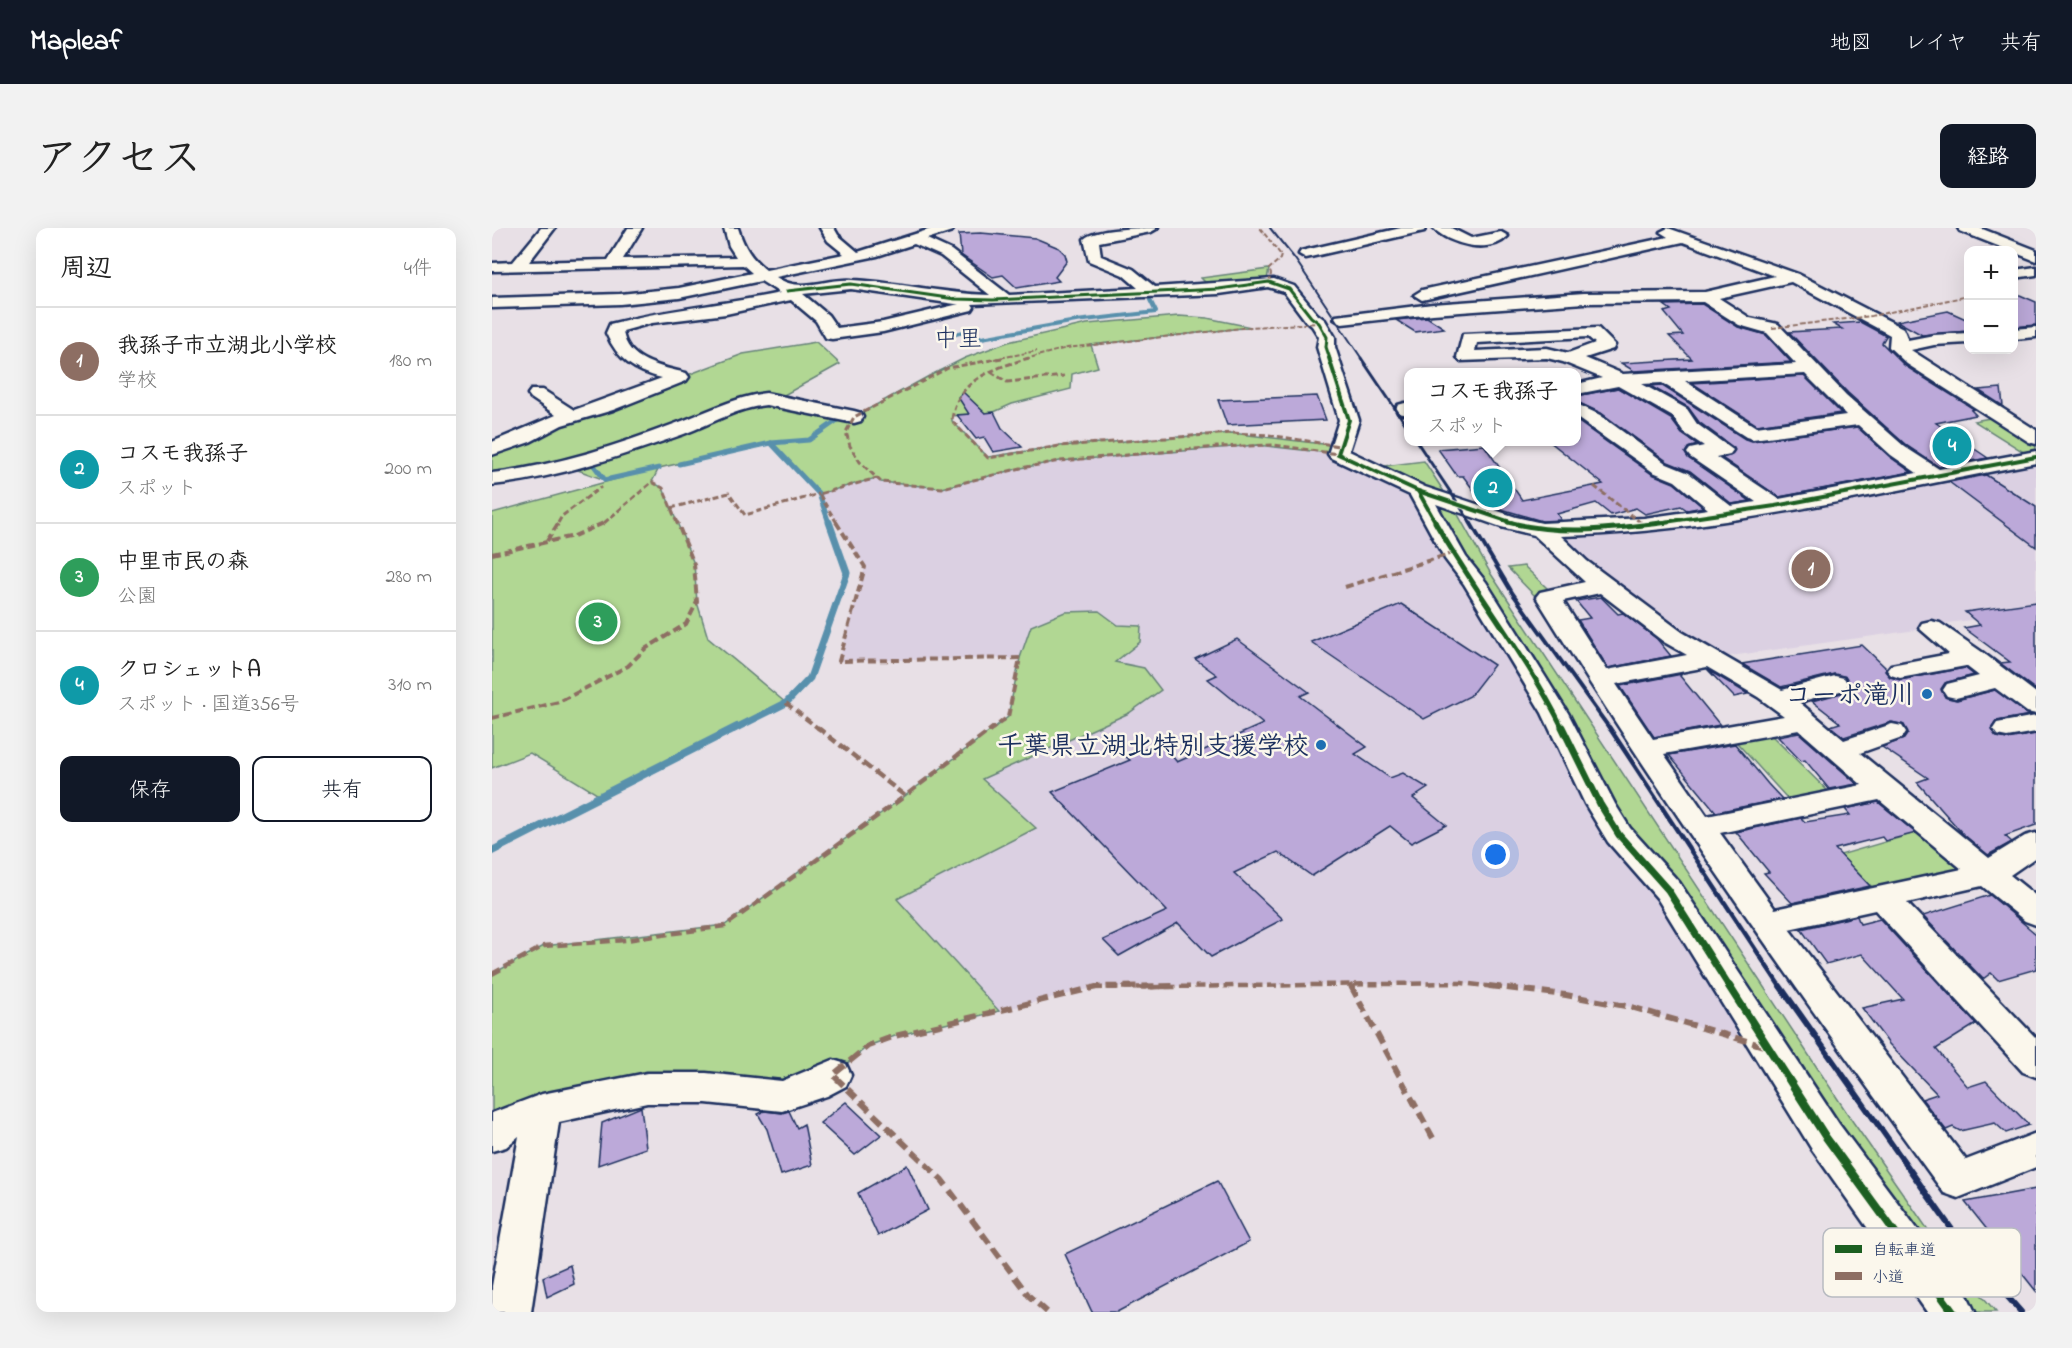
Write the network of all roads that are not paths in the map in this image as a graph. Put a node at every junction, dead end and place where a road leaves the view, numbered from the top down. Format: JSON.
{"nodes":[{"id":1,"x":548,"y":228,"type":"edge"},
{"id":2,"x":635,"y":228,"type":"edge"},
{"id":3,"x":731,"y":228,"type":"edge"},
{"id":4,"x":827,"y":228,"type":"edge"},
{"id":5,"x":1151,"y":228,"type":"edge"},
{"id":6,"x":1419,"y":228,"type":"edge"},
{"id":7,"x":1440,"y":228,"type":"edge"},
{"id":8,"x":1656,"y":228,"type":"edge"},
{"id":9,"x":1966,"y":228,"type":"edge"},
{"id":10,"x":940,"y":229,"type":"edge"},
{"id":11,"x":1501,"y":236,"type":"dead end"},
{"id":12,"x":1684,"y":238,"type":"junction"},
{"id":13,"x":917,"y":240,"type":"junction"},
{"id":14,"x":1326,"y":249,"type":"junction"},
{"id":15,"x":1306,"y":254,"type":"dead end"},
{"id":16,"x":2036,"y":256,"type":"edge"},
{"id":17,"x":856,"y":257,"type":"junction"},
{"id":18,"x":746,"y":261,"type":"junction"},
{"id":19,"x":1352,"y":261,"type":"dead end"},
{"id":20,"x":613,"y":264,"type":"junction"},
{"id":21,"x":518,"y":266,"type":"junction"},
{"id":22,"x":492,"y":267,"type":"edge"},
{"id":23,"x":2036,"y":271,"type":"edge"},
{"id":24,"x":2018,"y":273,"type":"edge"},
{"id":25,"x":1537,"y":275,"type":"dead end"},
{"id":26,"x":766,"y":276,"type":"junction"},
{"id":27,"x":1793,"y":277,"type":"junction"},
{"id":28,"x":654,"y":280,"type":"junction"},
{"id":29,"x":1151,"y":292,"type":"junction"},
{"id":30,"x":790,"y":293,"type":"junction"},
{"id":31,"x":1706,"y":297,"type":"junction"},
{"id":32,"x":999,"y":300,"type":"junction"},
{"id":33,"x":1559,"y":300,"type":"junction"},
{"id":34,"x":492,"y":303,"type":"edge"},
{"id":35,"x":1432,"y":309,"type":"junction"},
{"id":36,"x":1362,"y":316,"type":"junction"},
{"id":37,"x":1342,"y":319,"type":"dead end"},
{"id":38,"x":1460,"y":331,"type":"junction"},
{"id":39,"x":2036,"y":332,"type":"edge"},
{"id":40,"x":2018,"y":334,"type":"edge"},
{"id":41,"x":1964,"y":338,"type":"edge"},
{"id":42,"x":1898,"y":347,"type":"junction"},
{"id":43,"x":1569,"y":358,"type":"junction"},
{"id":44,"x":1809,"y":368,"type":"junction"},
{"id":45,"x":1667,"y":378,"type":"junction"},
{"id":46,"x":1621,"y":380,"type":"junction"},
{"id":47,"x":1581,"y":388,"type":"edge"},
{"id":48,"x":537,"y":394,"type":"dead end"},
{"id":49,"x":1581,"y":412,"type":"edge"},
{"id":50,"x":571,"y":416,"type":"junction"},
{"id":51,"x":854,"y":417,"type":"dead end"},
{"id":52,"x":1862,"y":419,"type":"junction"},
{"id":53,"x":2036,"y":438,"type":"edge"},
{"id":54,"x":492,"y":449,"type":"edge"},
{"id":55,"x":2036,"y":458,"type":"edge"},
{"id":56,"x":1937,"y":477,"type":"junction"},
{"id":57,"x":494,"y":484,"type":"edge"},
{"id":58,"x":1418,"y":491,"type":"junction"},
{"id":59,"x":1775,"y":506,"type":"junction"},
{"id":60,"x":1726,"y":513,"type":"junction"},
{"id":61,"x":1542,"y":530,"type":"junction"},
{"id":62,"x":1605,"y":585,"type":"junction"},
{"id":63,"x":1931,"y":628,"type":"dead end"},
{"id":64,"x":1972,"y":657,"type":"junction"},
{"id":65,"x":1709,"y":659,"type":"junction"},
{"id":66,"x":1900,"y":670,"type":"dead end"},
{"id":67,"x":2000,"y":678,"type":"junction"},
{"id":68,"x":1599,"y":679,"type":"junction"},
{"id":69,"x":1835,"y":684,"type":"dead end"},
{"id":70,"x":1956,"y":690,"type":"dead end"},
{"id":71,"x":1778,"y":699,"type":"junction"},
{"id":72,"x":2035,"y":709,"type":"edge"},
{"id":73,"x":1804,"y":721,"type":"junction"},
{"id":74,"x":2007,"y":729,"type":"dead end"},
{"id":75,"x":1892,"y":732,"type":"dead end"},
{"id":76,"x":1646,"y":750,"type":"junction"},
{"id":77,"x":1840,"y":751,"type":"junction"},
{"id":78,"x":1885,"y":790,"type":"junction"},
{"id":79,"x":1701,"y":827,"type":"junction"},
{"id":80,"x":2036,"y":843,"type":"edge"},
{"id":81,"x":1988,"y":874,"type":"junction"},
{"id":82,"x":1883,"y":898,"type":"junction"},
{"id":83,"x":2036,"y":913,"type":"edge"},
{"id":84,"x":1767,"y":922,"type":"junction"},
{"id":85,"x":2036,"y":1062,"type":"edge"},
{"id":86,"x":833,"y":1076,"type":"dead end"},
{"id":87,"x":542,"y":1110,"type":"junction"},
{"id":88,"x":492,"y":1136,"type":"edge"},
{"id":89,"x":2036,"y":1150,"type":"edge"},
{"id":90,"x":1892,"y":1228,"type":"edge"},
{"id":91,"x":1942,"y":1297,"type":"edge"},
{"id":92,"x":509,"y":1312,"type":"edge"},
{"id":93,"x":1953,"y":1312,"type":"edge"}],
"edges":[{"from":1,"to":21,"type":"street"},
{"from":2,"to":20,"type":"street"},
{"from":3,"to":18,"type":"street"},
{"from":4,"to":17,"type":"street"},
{"from":5,"to":29,"type":"street"},
{"from":6,"to":14,"type":"street"},
{"from":7,"to":11,"type":"street"},
{"from":8,"to":12,"type":"street"},
{"from":9,"to":16,"type":"highway"},
{"from":10,"to":13,"type":"street"},
{"from":12,"to":27,"type":"street"},
{"from":12,"to":36,"type":"street"},
{"from":13,"to":17,"type":"street"},
{"from":13,"to":32,"type":"street"},
{"from":14,"to":15,"type":"street"},
{"from":14,"to":19,"type":"street"},
{"from":17,"to":26,"type":"street"},
{"from":18,"to":26,"type":"street"},
{"from":18,"to":28,"type":"street"},
{"from":20,"to":21,"type":"street"},
{"from":20,"to":28,"type":"street"},
{"from":21,"to":22,"type":"street"},
{"from":23,"to":24,"type":"street"},
{"from":25,"to":33,"type":"street"},
{"from":26,"to":28,"type":"street"},
{"from":26,"to":30,"type":"street"},
{"from":27,"to":31,"type":"street"},
{"from":27,"to":42,"type":"street"},
{"from":28,"to":34,"type":"street"},
{"from":29,"to":32,"type":"street"},
{"from":29,"to":58,"type":"street"},
{"from":30,"to":32,"type":"street"},
{"from":30,"to":32,"type":"street"},
{"from":30,"to":50,"type":"street"},
{"from":31,"to":33,"type":"street"},
{"from":31,"to":44,"type":"street"},
{"from":33,"to":35,"type":"street"},
{"from":35,"to":36,"type":"street"},
{"from":35,"to":38,"type":"street"},
{"from":36,"to":37,"type":"street"},
{"from":38,"to":43,"type":"street"},
{"from":38,"to":43,"type":"street"},
{"from":39,"to":40,"type":"street"},
{"from":41,"to":42,"type":"street"},
{"from":42,"to":53,"type":"street"},
{"from":43,"to":46,"type":"street"},
{"from":44,"to":45,"type":"street"},
{"from":44,"to":52,"type":"street"},
{"from":45,"to":46,"type":"street"},
{"from":45,"to":52,"type":"street"},
{"from":46,"to":47,"type":"street"},
{"from":46,"to":59,"type":"street"},
{"from":48,"to":50,"type":"street"},
{"from":49,"to":60,"type":"street"},
{"from":50,"to":54,"type":"street"},
{"from":51,"to":57,"type":"street"},
{"from":52,"to":56,"type":"street"},
{"from":55,"to":56,"type":"street"},
{"from":56,"to":59,"type":"street"},
{"from":58,"to":61,"type":"street"},
{"from":58,"to":90,"type":"street"},
{"from":59,"to":60,"type":"street"},
{"from":60,"to":61,"type":"street"},
{"from":61,"to":62,"type":"street"},
{"from":62,"to":65,"type":"street"},
{"from":62,"to":68,"type":"street"},
{"from":63,"to":64,"type":"street"},
{"from":64,"to":66,"type":"street"},
{"from":64,"to":67,"type":"street"},
{"from":65,"to":68,"type":"street"},
{"from":65,"to":71,"type":"street"},
{"from":67,"to":70,"type":"street"},
{"from":67,"to":72,"type":"street"},
{"from":68,"to":76,"type":"street"},
{"from":69,"to":71,"type":"street"},
{"from":71,"to":73,"type":"street"},
{"from":72,"to":74,"type":"street"},
{"from":73,"to":76,"type":"street"},
{"from":73,"to":77,"type":"street"},
{"from":75,"to":77,"type":"street"},
{"from":76,"to":79,"type":"street"},
{"from":77,"to":78,"type":"street"},
{"from":78,"to":79,"type":"street"},
{"from":78,"to":81,"type":"street"},
{"from":79,"to":84,"type":"street"},
{"from":80,"to":81,"type":"street"},
{"from":81,"to":82,"type":"street"},
{"from":81,"to":83,"type":"street"},
{"from":82,"to":84,"type":"street"},
{"from":82,"to":85,"type":"street"},
{"from":84,"to":89,"type":"street"},
{"from":86,"to":87,"type":"street"},
{"from":87,"to":88,"type":"street"},
{"from":87,"to":92,"type":"street"},
{"from":91,"to":93,"type":"street"}]}
